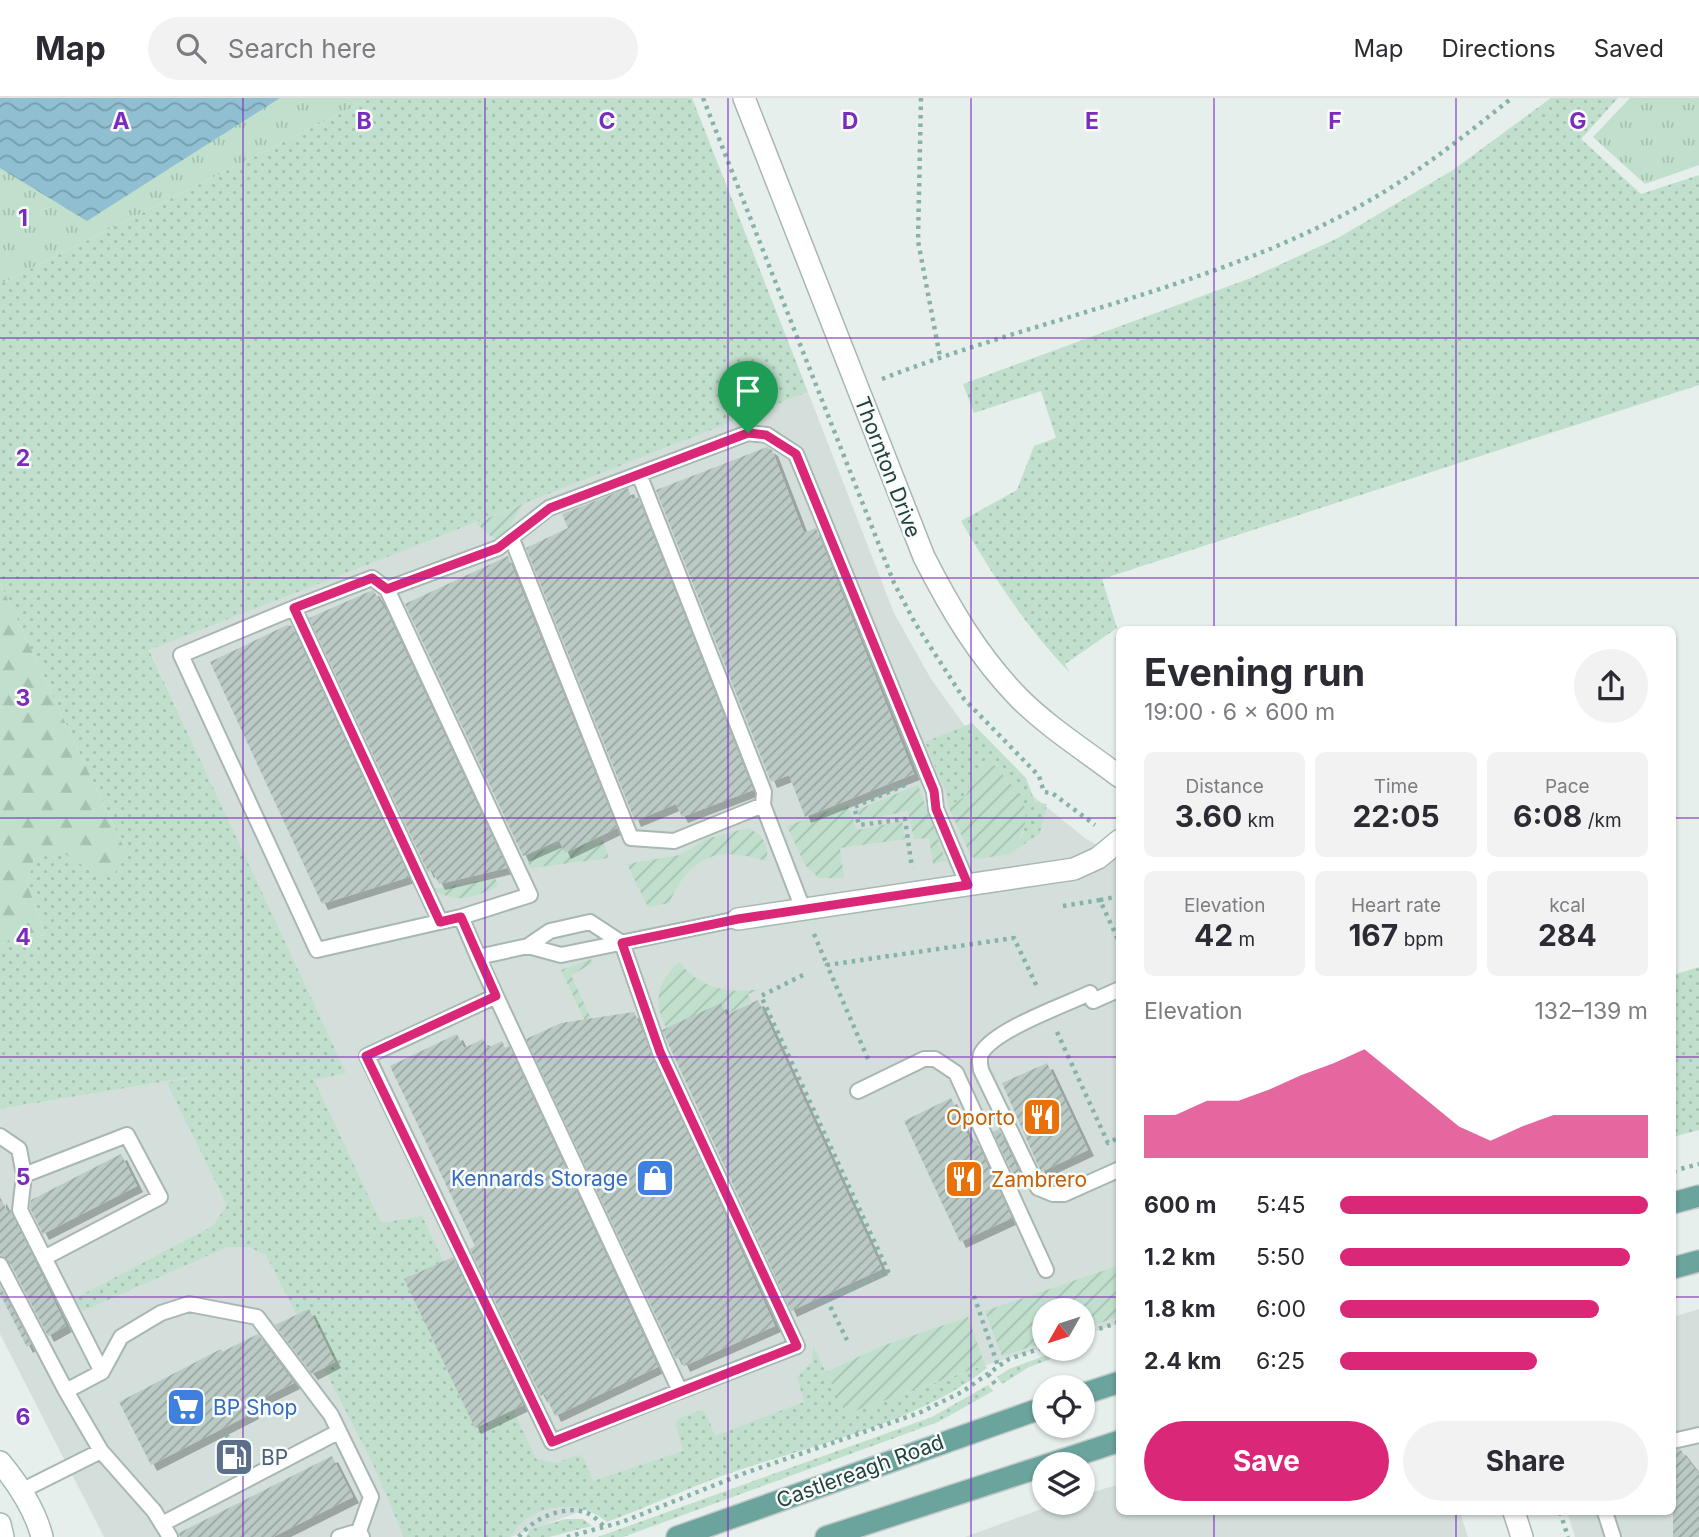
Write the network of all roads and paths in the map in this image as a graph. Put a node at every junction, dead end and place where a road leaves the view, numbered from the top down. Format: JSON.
{"nodes":[{"id":1,"x":744,"y":98,"type":"edge"},
{"id":2,"x":921,"y":98,"type":"edge"},
{"id":3,"x":1513,"y":98,"type":"edge"},
{"id":4,"x":940,"y":357,"type":"junction"},
{"id":5,"x":858,"y":388,"type":"junction"},
{"id":6,"x":639,"y":474,"type":"junction"},
{"id":7,"x":512,"y":539,"type":"junction"},
{"id":8,"x":387,"y":589,"type":"junction"},
{"id":9,"x":294,"y":608,"type":"junction"},
{"id":10,"x":1116,"y":774,"type":"edge"},
{"id":11,"x":927,"y":776,"type":"junction"},
{"id":12,"x":763,"y":804,"type":"junction"},
{"id":13,"x":908,"y":839,"type":"dead end"},
{"id":14,"x":1116,"y":843,"type":"edge"},
{"id":15,"x":968,"y":885,"type":"junction"},
{"id":16,"x":1116,"y":898,"type":"edge"},
{"id":17,"x":1100,"y":900,"type":"junction"},
{"id":18,"x":1063,"y":906,"type":"dead end"},
{"id":19,"x":803,"y":909,"type":"junction"},
{"id":20,"x":461,"y":917,"type":"junction"},
{"id":21,"x":738,"y":919,"type":"joint"},
{"id":22,"x":440,"y":922,"type":"junction"},
{"id":23,"x":1116,"y":935,"type":"edge"},
{"id":24,"x":622,"y":943,"type":"junction"},
{"id":25,"x":528,"y":946,"type":"junction"},
{"id":26,"x":478,"y":957,"type":"junction"},
{"id":27,"x":803,"y":975,"type":"dead end"},
{"id":28,"x":1116,"y":990,"type":"edge"},
{"id":29,"x":496,"y":996,"type":"junction"},
{"id":30,"x":1048,"y":1013,"type":"junction"},
{"id":31,"x":878,"y":1081,"type":"junction"},
{"id":32,"x":858,"y":1091,"type":"dead end"},
{"id":33,"x":0,"y":1136,"type":"edge"},
{"id":34,"x":1116,"y":1139,"type":"edge"},
{"id":35,"x":1699,"y":1164,"type":"edge"},
{"id":36,"x":1676,"y":1170,"type":"edge"},
{"id":37,"x":1116,"y":1171,"type":"edge"},
{"id":38,"x":24,"y":1175,"type":"junction"},
{"id":39,"x":1699,"y":1196,"type":"edge"},
{"id":40,"x":1676,"y":1202,"type":"edge"},
{"id":41,"x":44,"y":1258,"type":"junction"},
{"id":42,"x":1699,"y":1261,"type":"edge"},
{"id":43,"x":0,"y":1265,"type":"edge"},
{"id":44,"x":1676,"y":1267,"type":"edge"},
{"id":45,"x":1046,"y":1270,"type":"dead end"},
{"id":46,"x":974,"y":1296,"type":"dead end"},
{"id":47,"x":1116,"y":1323,"type":"edge"},
{"id":48,"x":1096,"y":1330,"type":"edge"},
{"id":49,"x":847,"y":1340,"type":"dead end"},
{"id":50,"x":1032,"y":1352,"type":"edge"},
{"id":51,"x":998,"y":1366,"type":"junction"},
{"id":52,"x":102,"y":1372,"type":"junction"},
{"id":53,"x":988,"y":1374,"type":"junction"},
{"id":54,"x":1116,"y":1383,"type":"edge"},
{"id":55,"x":997,"y":1387,"type":"dead end"},
{"id":56,"x":1095,"y":1390,"type":"edge"},
{"id":57,"x":66,"y":1391,"type":"junction"},
{"id":58,"x":680,"y":1391,"type":"junction"},
{"id":59,"x":1032,"y":1412,"type":"edge"},
{"id":60,"x":338,"y":1432,"type":"junction"},
{"id":61,"x":1699,"y":1435,"type":"edge"},
{"id":62,"x":1676,"y":1440,"type":"edge"},
{"id":63,"x":1116,"y":1442,"type":"edge"},
{"id":64,"x":101,"y":1451,"type":"junction"},
{"id":65,"x":0,"y":1462,"type":"edge"},
{"id":66,"x":21,"y":1491,"type":"junction"},
{"id":67,"x":1515,"y":1515,"type":"edge"},
{"id":68,"x":1561,"y":1515,"type":"edge"},
{"id":69,"x":1606,"y":1515,"type":"edge"},
{"id":70,"x":0,"y":1524,"type":"edge"},
{"id":71,"x":605,"y":1527,"type":"junction"},
{"id":72,"x":166,"y":1531,"type":"edge"},
{"id":73,"x":361,"y":1534,"type":"edge"},
{"id":74,"x":3,"y":1537,"type":"edge"},
{"id":75,"x":42,"y":1537,"type":"edge"},
{"id":76,"x":339,"y":1537,"type":"edge"},
{"id":77,"x":519,"y":1537,"type":"edge"},
{"id":78,"x":567,"y":1537,"type":"edge"},
{"id":79,"x":677,"y":1537,"type":"edge"},
{"id":80,"x":826,"y":1537,"type":"edge"},
{"id":81,"x":1522,"y":1537,"type":"edge"},
{"id":82,"x":1568,"y":1537,"type":"edge"},
{"id":83,"x":1613,"y":1537,"type":"edge"}],
"edges":[{"from":1,"to":5,"type":"street","name":"Thornton Drive"},
{"from":2,"to":4,"type":"path"},
{"from":3,"to":4,"type":"path"},
{"from":4,"to":5,"type":"path"},
{"from":5,"to":10,"type":"street","name":"Thornton Drive"},
{"from":6,"to":7,"type":"lane"},
{"from":6,"to":11,"type":"lane"},
{"from":6,"to":12,"type":"lane"},
{"from":7,"to":8,"type":"lane"},
{"from":7,"to":12,"type":"lane"},
{"from":8,"to":9,"type":"lane"},
{"from":8,"to":20,"type":"lane"},
{"from":9,"to":22,"type":"lane"},
{"from":9,"to":22,"type":"lane"},
{"from":11,"to":13,"type":"path"},
{"from":11,"to":15,"type":"lane"},
{"from":12,"to":19,"type":"lane"},
{"from":14,"to":15,"type":"street"},
{"from":15,"to":19,"type":"street"},
{"from":16,"to":17,"type":"path"},
{"from":17,"to":18,"type":"path"},
{"from":17,"to":23,"type":"path"},
{"from":19,"to":21,"type":"street"},
{"from":20,"to":22,"type":"lane"},
{"from":20,"to":26,"type":"lane"},
{"from":21,"to":24,"type":"lane"},
{"from":24,"to":25,"type":"lane"},
{"from":24,"to":25,"type":"lane"},
{"from":24,"to":58,"type":"lane"},
{"from":25,"to":26,"type":"lane"},
{"from":26,"to":29,"type":"lane"},
{"from":27,"to":49,"type":"path"},
{"from":28,"to":30,"type":"lane"},
{"from":29,"to":58,"type":"lane"},
{"from":29,"to":58,"type":"lane"},
{"from":30,"to":31,"type":"path"},
{"from":30,"to":34,"type":"path"},
{"from":30,"to":37,"type":"lane"},
{"from":31,"to":32,"type":"lane"},
{"from":31,"to":45,"type":"lane"},
{"from":33,"to":38,"type":"lane"},
{"from":35,"to":36,"type":"path"},
{"from":38,"to":41,"type":"lane"},
{"from":38,"to":41,"type":"lane"},
{"from":39,"to":40,"type":"main road"},
{"from":41,"to":52,"type":"lane"},
{"from":42,"to":44,"type":"main road"},
{"from":43,"to":57,"type":"lane"},
{"from":46,"to":51,"type":"path"},
{"from":47,"to":48,"type":"path"},
{"from":50,"to":51,"type":"path"},
{"from":51,"to":53,"type":"path"},
{"from":52,"to":57,"type":"lane"},
{"from":52,"to":60,"type":"lane"},
{"from":53,"to":55,"type":"path"},
{"from":53,"to":71,"type":"path"},
{"from":54,"to":56,"type":"main road"},
{"from":57,"to":64,"type":"lane"},
{"from":59,"to":79,"type":"main road","name":"Castlereagh Road"},
{"from":60,"to":72,"type":"lane"},
{"from":60,"to":73,"type":"lane"},
{"from":61,"to":62,"type":"lane"},
{"from":63,"to":80,"type":"main road"},
{"from":64,"to":66,"type":"lane"},
{"from":64,"to":72,"type":"lane"},
{"from":65,"to":66,"type":"street"},
{"from":66,"to":75,"type":"street"},
{"from":67,"to":81,"type":"street"},
{"from":68,"to":82,"type":"path"},
{"from":69,"to":83,"type":"lane"},
{"from":70,"to":74,"type":"street"},
{"from":71,"to":77,"type":"path"},
{"from":71,"to":78,"type":"path"},
{"from":73,"to":76,"type":"lane"}]}
